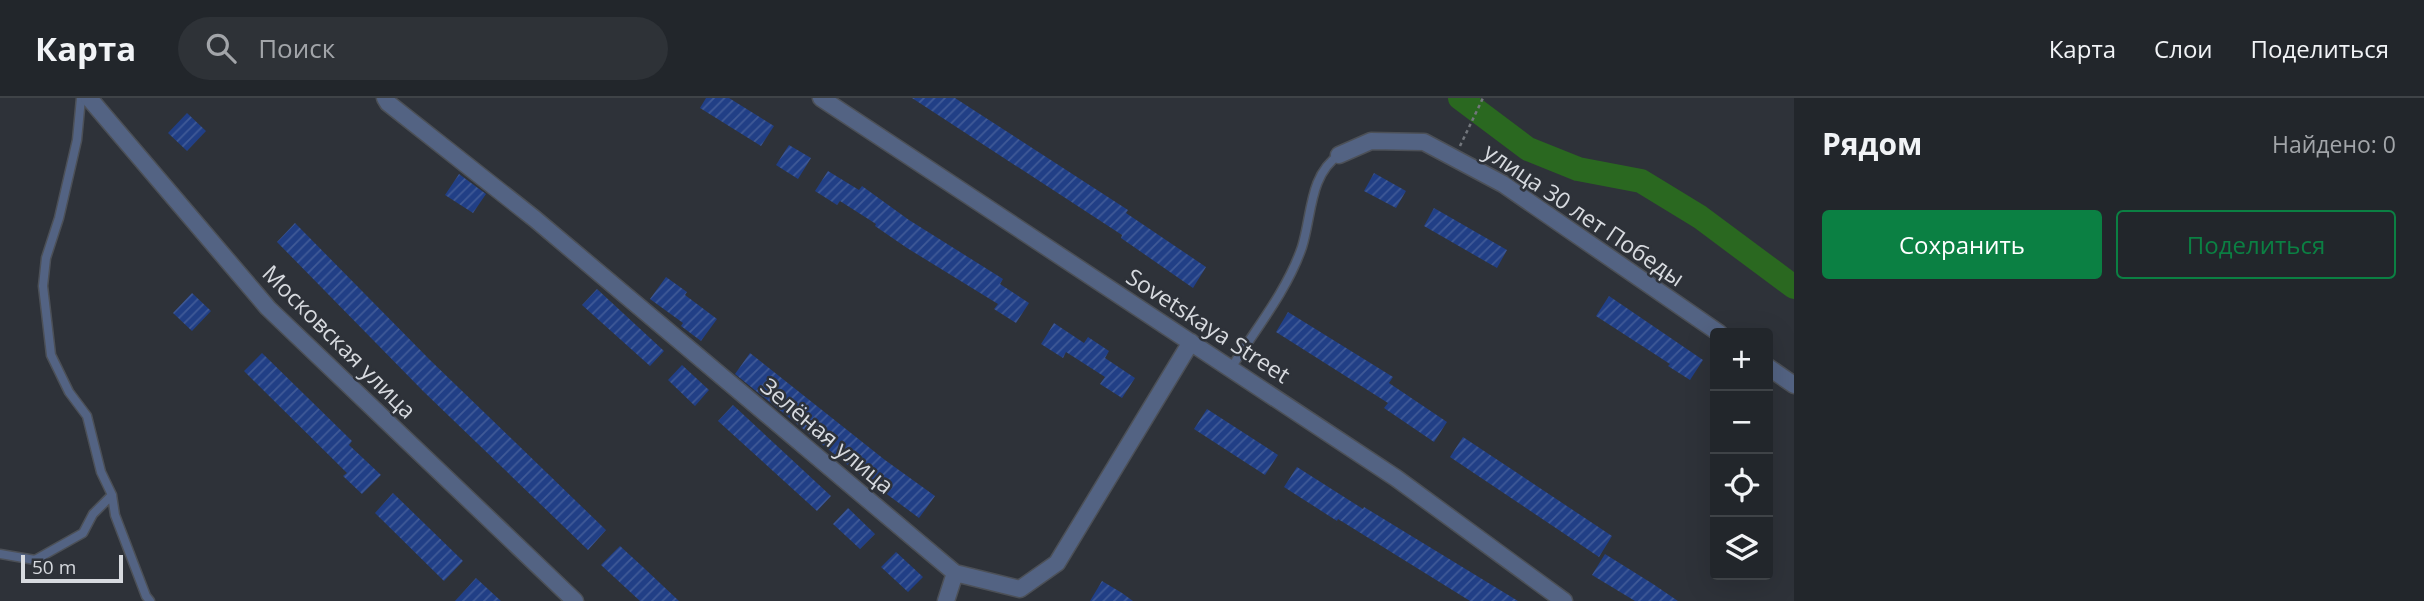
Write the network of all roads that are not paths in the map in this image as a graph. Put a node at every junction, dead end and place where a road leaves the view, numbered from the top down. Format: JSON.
{"nodes":[{"id":1,"x":81,"y":98,"type":"edge"},
{"id":2,"x":89,"y":98,"type":"edge"},
{"id":3,"x":385,"y":98,"type":"edge"},
{"id":4,"x":821,"y":98,"type":"edge"},
{"id":5,"x":1339,"y":155,"type":"joint"},
{"id":6,"x":1712,"y":328,"type":"edge"},
{"id":7,"x":1191,"y":342,"type":"junction"},
{"id":8,"x":1231,"y":368,"type":"junction"},
{"id":9,"x":1773,"y":370,"type":"edge"},
{"id":10,"x":1794,"y":384,"type":"edge"},
{"id":11,"x":112,"y":495,"type":"junction"},
{"id":12,"x":0,"y":555,"type":"edge"},
{"id":13,"x":955,"y":573,"type":"junction"},
{"id":14,"x":150,"y":601,"type":"edge"},
{"id":15,"x":575,"y":601,"type":"edge"},
{"id":16,"x":947,"y":601,"type":"edge"},
{"id":17,"x":1564,"y":601,"type":"edge"}],
"edges":[{"from":1,"to":11,"type":"lane"},
{"from":2,"to":15,"type":"street","name":"Московская улица"},
{"from":3,"to":13,"type":"street","name":"Зелёная улица"},
{"from":4,"to":7,"type":"street","name":"Sovetskaya Street"},
{"from":5,"to":6,"type":"street","name":"улица 30 лет Победы"},
{"from":5,"to":8,"type":"lane"},
{"from":7,"to":8,"type":"street","name":"Sovetskaya Street"},
{"from":7,"to":13,"type":"street","name":"Зелёная улица"},
{"from":8,"to":17,"type":"street","name":"Sovetskaya Street"},
{"from":9,"to":10,"type":"street"},
{"from":11,"to":12,"type":"lane"},
{"from":11,"to":14,"type":"lane"},
{"from":13,"to":16,"type":"street"}]}
